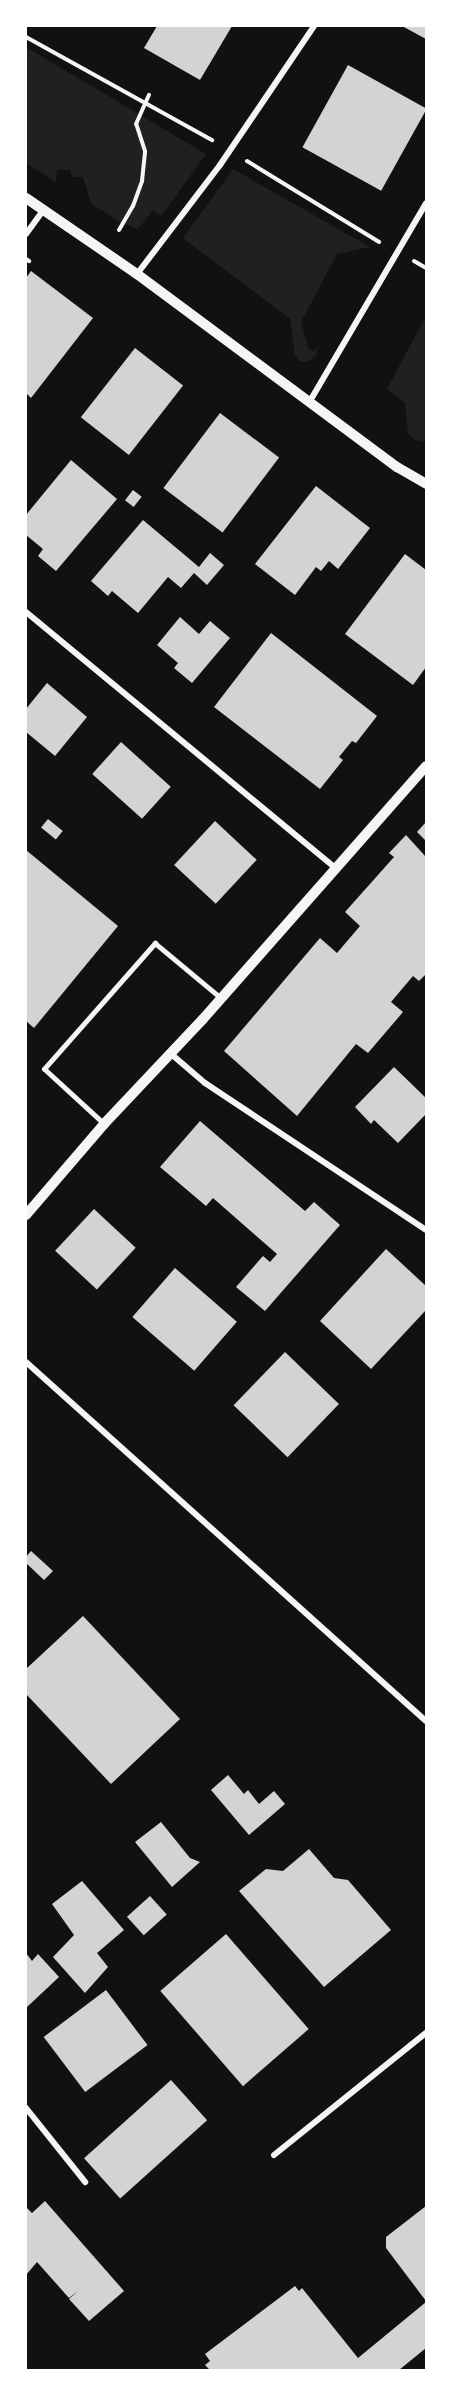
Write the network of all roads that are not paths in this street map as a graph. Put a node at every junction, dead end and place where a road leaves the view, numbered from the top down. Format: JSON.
{"nodes":[{"id":1,"x":314,"y":26,"type":"edge"},
{"id":2,"x":26,"y":198,"type":"edge"},
{"id":3,"x":426,"y":203,"type":"edge"},
{"id":4,"x":43,"y":211,"type":"junction"},
{"id":5,"x":26,"y":234,"type":"edge"},
{"id":6,"x":137,"y":274,"type":"junction"},
{"id":7,"x":310,"y":400,"type":"junction"},
{"id":8,"x":424,"y":481,"type":"edge"},
{"id":9,"x":26,"y":612,"type":"edge"},
{"id":10,"x":426,"y":766,"type":"edge"},
{"id":11,"x":336,"y":868,"type":"junction"},
{"id":12,"x":222,"y":998,"type":"junction"},
{"id":13,"x":170,"y":1053,"type":"junction"},
{"id":14,"x":104,"y":1124,"type":"junction"},
{"id":15,"x":26,"y":1215,"type":"edge"},
{"id":16,"x":426,"y":1230,"type":"edge"},
{"id":17,"x":26,"y":1362,"type":"edge"},
{"id":18,"x":426,"y":1721,"type":"edge"},
{"id":19,"x":426,"y":2032,"type":"edge"},
{"id":20,"x":26,"y":2108,"type":"edge"},
{"id":21,"x":274,"y":2155,"type":"dead end"},
{"id":22,"x":85,"y":2182,"type":"dead end"}],
"edges":[{"from":1,"to":6,"type":"street"},
{"from":2,"to":4,"type":"street"},
{"from":3,"to":7,"type":"street"},
{"from":4,"to":5,"type":"street"},
{"from":4,"to":6,"type":"street"},
{"from":6,"to":7,"type":"street"},
{"from":7,"to":8,"type":"street"},
{"from":9,"to":11,"type":"street"},
{"from":10,"to":11,"type":"street"},
{"from":11,"to":12,"type":"street"},
{"from":12,"to":13,"type":"street"},
{"from":12,"to":14,"type":"lane"},
{"from":13,"to":14,"type":"street"},
{"from":13,"to":16,"type":"street"},
{"from":14,"to":15,"type":"street"},
{"from":17,"to":18,"type":"street"},
{"from":19,"to":21,"type":"street"},
{"from":20,"to":22,"type":"street"}]}
